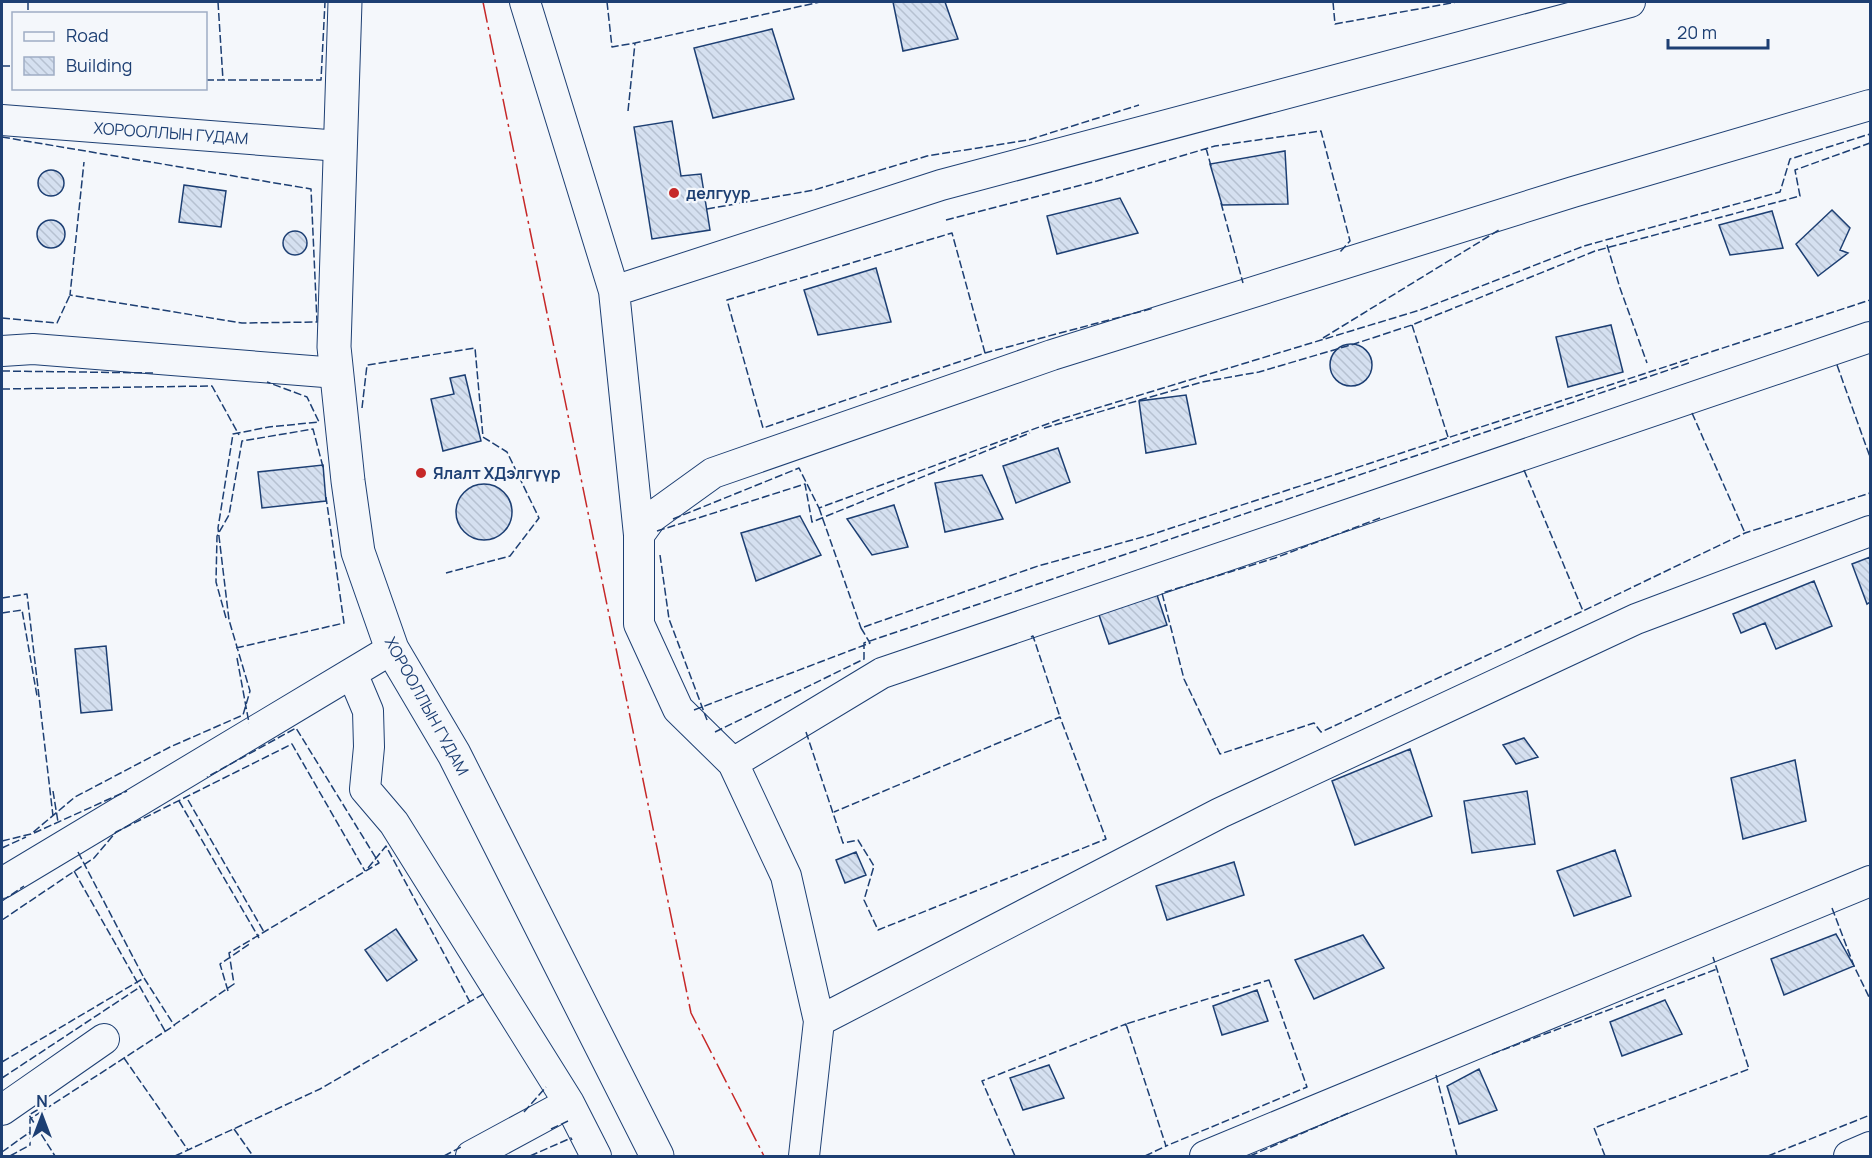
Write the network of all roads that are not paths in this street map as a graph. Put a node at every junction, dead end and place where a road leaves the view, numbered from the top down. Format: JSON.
{"nodes":[{"id":1,"x":345,"y":2,"type":"edge"},
{"id":2,"x":525,"y":2,"type":"edge"},
{"id":3,"x":1630,"y":2,"type":"edge"},
{"id":4,"x":1870,"y":105,"type":"edge"},
{"id":5,"x":2,"y":120,"type":"edge"},
{"id":6,"x":340,"y":146,"type":"junction"},
{"id":7,"x":614,"y":291,"type":"junction"},
{"id":8,"x":1870,"y":337,"type":"edge"},
{"id":9,"x":2,"y":351,"type":"edge"},
{"id":10,"x":337,"y":373,"type":"junction"},
{"id":11,"x":1870,"y":531,"type":"edge"},
{"id":12,"x":639,"y":535,"type":"junction"},
{"id":13,"x":392,"y":649,"type":"junction"},
{"id":14,"x":351,"y":673,"type":"junction"},
{"id":15,"x":733,"y":763,"type":"junction"},
{"id":16,"x":1870,"y":881,"type":"edge"},
{"id":17,"x":2,"y":883,"type":"edge"},
{"id":18,"x":819,"y":1021,"type":"junction"},
{"id":19,"x":104,"y":1039,"type":"dead end"},
{"id":20,"x":569,"y":1103,"type":"junction"},
{"id":21,"x":2,"y":1110,"type":"edge"},
{"id":22,"x":1870,"y":1147,"type":"edge"},
{"id":23,"x":471,"y":1156,"type":"edge"},
{"id":24,"x":596,"y":1156,"type":"edge"},
{"id":25,"x":657,"y":1156,"type":"edge"},
{"id":26,"x":804,"y":1156,"type":"edge"},
{"id":27,"x":1205,"y":1156,"type":"edge"},
{"id":28,"x":1849,"y":1156,"type":"edge"}],
"edges":[{"from":1,"to":6,"type":"main road","name":"ХОРООЛЛЫН ГУДАМ"},
{"from":2,"to":7,"type":"street"},
{"from":3,"to":7,"type":"street"},
{"from":4,"to":12,"type":"street"},
{"from":5,"to":6,"type":"street","name":"ХОРООЛЛЫН ГУДАМ"},
{"from":6,"to":10,"type":"main road","name":"ХОРООЛЛЫН ГУДАМ"},
{"from":7,"to":12,"type":"street"},
{"from":8,"to":15,"type":"street"},
{"from":9,"to":10,"type":"street"},
{"from":10,"to":13,"type":"main road","name":"ХОРООЛЛЫН ГУДАМ"},
{"from":11,"to":18,"type":"street"},
{"from":12,"to":15,"type":"street"},
{"from":13,"to":14,"type":"street"},
{"from":13,"to":25,"type":"main road","name":"ХОРООЛЛЫН ГУДАМ"},
{"from":14,"to":17,"type":"street"},
{"from":14,"to":20,"type":"street"},
{"from":15,"to":18,"type":"street"},
{"from":16,"to":27,"type":"street"},
{"from":18,"to":26,"type":"street"},
{"from":19,"to":21,"type":"street"},
{"from":20,"to":23,"type":"street"},
{"from":20,"to":24,"type":"street"},
{"from":22,"to":28,"type":"street"}]}
